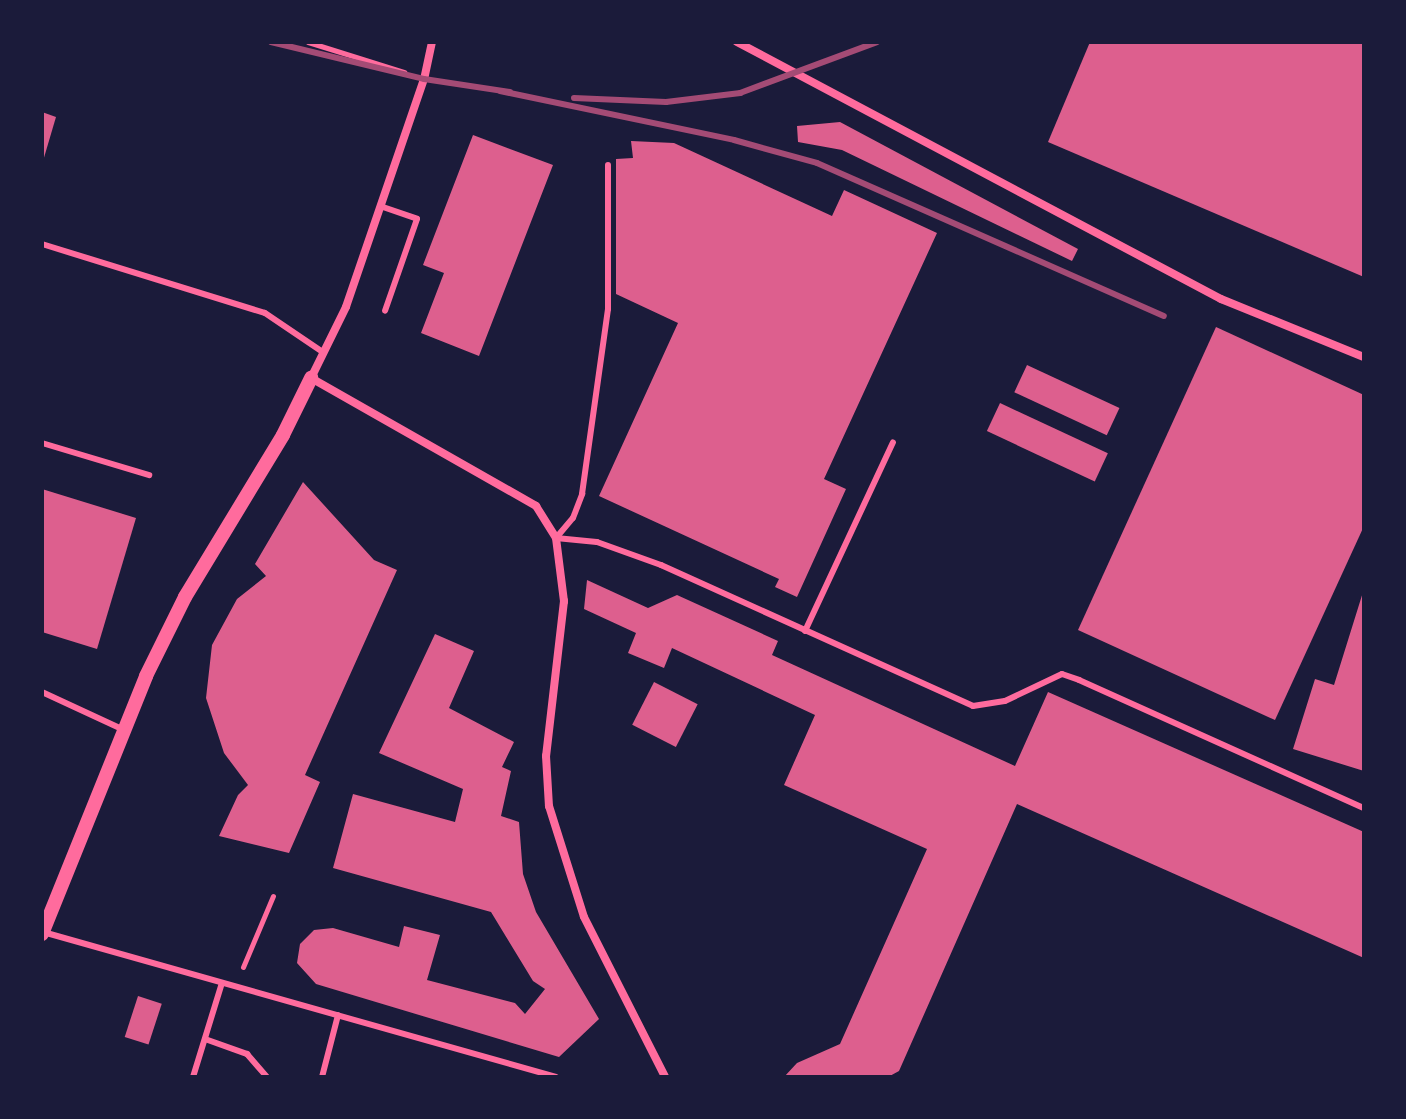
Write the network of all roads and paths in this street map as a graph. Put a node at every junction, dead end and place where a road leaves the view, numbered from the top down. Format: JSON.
{"nodes":[{"id":1,"x":308,"y":42,"type":"edge"},
{"id":2,"x":432,"y":42,"type":"edge"},
{"id":3,"x":737,"y":42,"type":"edge"},
{"id":4,"x":424,"y":79,"type":"junction"},
{"id":5,"x":608,"y":165,"type":"dead end"},
{"id":6,"x":380,"y":206,"type":"junction"},
{"id":7,"x":42,"y":244,"type":"edge"},
{"id":8,"x":385,"y":311,"type":"dead end"},
{"id":9,"x":324,"y":353,"type":"junction"},
{"id":10,"x":1364,"y":357,"type":"edge"},
{"id":11,"x":311,"y":378,"type":"junction"},
{"id":12,"x":893,"y":442,"type":"dead end"},
{"id":13,"x":42,"y":443,"type":"edge"},
{"id":14,"x":149,"y":475,"type":"dead end"},
{"id":15,"x":556,"y":538,"type":"junction"},
{"id":16,"x":805,"y":631,"type":"junction"},
{"id":17,"x":42,"y":692,"type":"edge"},
{"id":18,"x":122,"y":729,"type":"junction"},
{"id":19,"x":1364,"y":808,"type":"edge"},
{"id":20,"x":273,"y":896,"type":"dead end"},
{"id":21,"x":42,"y":933,"type":"edge"},
{"id":22,"x":222,"y":983,"type":"junction"},
{"id":23,"x":235,"y":986,"type":"junction"},
{"id":24,"x":338,"y":1015,"type":"junction"},
{"id":25,"x":205,"y":1039,"type":"junction"},
{"id":26,"x":193,"y":1077,"type":"edge"},
{"id":27,"x":267,"y":1077,"type":"edge"},
{"id":28,"x":322,"y":1077,"type":"edge"},
{"id":29,"x":556,"y":1077,"type":"edge"},
{"id":30,"x":665,"y":1077,"type":"edge"}],
"edges":[{"from":1,"to":4,"type":"path"},
{"from":2,"to":4,"type":"street"},
{"from":3,"to":10,"type":"street"},
{"from":4,"to":6,"type":"street"},
{"from":5,"to":15,"type":"lane"},
{"from":6,"to":8,"type":"lane"},
{"from":6,"to":9,"type":"street"},
{"from":7,"to":9,"type":"lane"},
{"from":9,"to":11,"type":"street"},
{"from":11,"to":15,"type":"street"},
{"from":11,"to":18,"type":"street"},
{"from":12,"to":16,"type":"lane"},
{"from":13,"to":14,"type":"lane"},
{"from":15,"to":16,"type":"lane"},
{"from":15,"to":30,"type":"street"},
{"from":16,"to":19,"type":"lane"},
{"from":17,"to":18,"type":"lane"},
{"from":18,"to":21,"type":"street"},
{"from":20,"to":23,"type":"path"},
{"from":21,"to":22,"type":"lane"},
{"from":22,"to":23,"type":"lane"},
{"from":22,"to":25,"type":"lane"},
{"from":23,"to":24,"type":"lane"},
{"from":24,"to":28,"type":"lane"},
{"from":24,"to":29,"type":"lane"},
{"from":25,"to":26,"type":"lane"},
{"from":25,"to":27,"type":"lane"}]}
